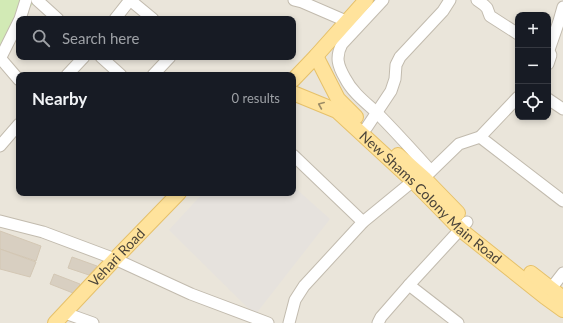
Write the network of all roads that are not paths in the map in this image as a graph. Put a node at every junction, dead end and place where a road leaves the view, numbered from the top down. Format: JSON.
{"nodes":[{"id":1,"x":26,"y":0,"type":"edge"},
{"id":2,"x":37,"y":0,"type":"edge"},
{"id":3,"x":130,"y":0,"type":"edge"},
{"id":4,"x":294,"y":0,"type":"edge"},
{"id":5,"x":366,"y":0,"type":"edge"},
{"id":6,"x":382,"y":0,"type":"edge"},
{"id":7,"x":450,"y":0,"type":"edge"},
{"id":8,"x":477,"y":0,"type":"edge"},
{"id":9,"x":563,"y":7,"type":"edge"},
{"id":10,"x":20,"y":16,"type":"edge"},
{"id":11,"x":55,"y":16,"type":"edge"},
{"id":12,"x":117,"y":16,"type":"edge"},
{"id":13,"x":149,"y":16,"type":"edge"},
{"id":14,"x":346,"y":22,"type":"junction"},
{"id":15,"x":16,"y":26,"type":"edge"},
{"id":16,"x":515,"y":32,"type":"edge"},
{"id":17,"x":549,"y":48,"type":"edge"},
{"id":18,"x":316,"y":56,"type":"junction"},
{"id":19,"x":1,"y":59,"type":"edge"},
{"id":20,"x":81,"y":60,"type":"edge"},
{"id":21,"x":104,"y":60,"type":"edge"},
{"id":22,"x":167,"y":60,"type":"edge"},
{"id":23,"x":70,"y":72,"type":"edge"},
{"id":24,"x":118,"y":72,"type":"edge"},
{"id":25,"x":156,"y":72,"type":"edge"},
{"id":26,"x":16,"y":76,"type":"edge"},
{"id":27,"x":296,"y":77,"type":"edge"},
{"id":28,"x":296,"y":94,"type":"edge"},
{"id":29,"x":515,"y":100,"type":"edge"},
{"id":30,"x":551,"y":101,"type":"edge"},
{"id":31,"x":563,"y":109,"type":"edge"},
{"id":32,"x":376,"y":113,"type":"junction"},
{"id":33,"x":16,"y":127,"type":"edge"},
{"id":34,"x":364,"y":131,"type":"junction"},
{"id":35,"x":480,"y":137,"type":"junction"},
{"id":36,"x":0,"y":146,"type":"edge"},
{"id":37,"x":296,"y":158,"type":"edge"},
{"id":38,"x":421,"y":179,"type":"junction"},
{"id":39,"x":176,"y":196,"type":"edge"},
{"id":40,"x":563,"y":201,"type":"edge"},
{"id":41,"x":0,"y":221,"type":"edge"},
{"id":42,"x":363,"y":222,"type":"junction"},
{"id":43,"x":464,"y":226,"type":"junction"},
{"id":44,"x":115,"y":259,"type":"junction"},
{"id":45,"x":563,"y":273,"type":"edge"},
{"id":46,"x":409,"y":285,"type":"junction"},
{"id":47,"x":548,"y":293,"type":"junction"},
{"id":48,"x":563,"y":298,"type":"edge"},
{"id":49,"x":563,"y":310,"type":"edge"},
{"id":50,"x":65,"y":313,"type":"junction"},
{"id":51,"x":56,"y":323,"type":"edge"},
{"id":52,"x":93,"y":323,"type":"edge"},
{"id":53,"x":268,"y":323,"type":"edge"},
{"id":54,"x":290,"y":323,"type":"edge"},
{"id":55,"x":378,"y":323,"type":"edge"},
{"id":56,"x":458,"y":323,"type":"edge"}],
"edges":[{"from":1,"to":10,"type":"street"},
{"from":2,"to":11,"type":"street"},
{"from":3,"to":12,"type":"street"},
{"from":3,"to":13,"type":"street"},
{"from":4,"to":14,"type":"street"},
{"from":5,"to":14,"type":"main road"},
{"from":6,"to":32,"type":"street"},
{"from":7,"to":32,"type":"street"},
{"from":8,"to":16,"type":"street"},
{"from":9,"to":17,"type":"street"},
{"from":14,"to":18,"type":"main road"},
{"from":15,"to":19,"type":"street"},
{"from":18,"to":27,"type":"main road"},
{"from":18,"to":34,"type":"main road","name":"New Shams Colony Main Road"},
{"from":19,"to":26,"type":"street"},
{"from":20,"to":23,"type":"street"},
{"from":21,"to":24,"type":"street"},
{"from":22,"to":25,"type":"street"},
{"from":34,"to":28,"type":"main road","name":"New Shams Colony Main Road","one_way":true},
{"from":29,"to":35,"type":"street"},
{"from":30,"to":31,"type":"street"},
{"from":32,"to":34,"type":"street"},
{"from":32,"to":38,"type":"street"},
{"from":33,"to":36,"type":"street"},
{"from":34,"to":38,"type":"main road","name":"New Shams Colony Main Road"},
{"from":35,"to":38,"type":"street"},
{"from":35,"to":40,"type":"street"},
{"from":37,"to":42,"type":"street"},
{"from":38,"to":42,"type":"street"},
{"from":38,"to":43,"type":"main road","name":"New Shams Colony Main Road"},
{"from":39,"to":44,"type":"main road","name":"Vehari Road"},
{"from":41,"to":44,"type":"street"},
{"from":42,"to":54,"type":"street"},
{"from":43,"to":46,"type":"street"},
{"from":43,"to":47,"type":"main road","name":"New Shams Colony Main Road"},
{"from":44,"to":50,"type":"main road","name":"Vehari Road"},
{"from":44,"to":53,"type":"street"},
{"from":45,"to":47,"type":"street"},
{"from":46,"to":55,"type":"street"},
{"from":46,"to":56,"type":"street"},
{"from":47,"to":48,"type":"main road","name":"New Shams Colony Main Road"},
{"from":47,"to":49,"type":"main road","name":"New Shams Colony Main Road"},
{"from":50,"to":51,"type":"main road","name":"Vehari Road"},
{"from":50,"to":52,"type":"street"}]}
